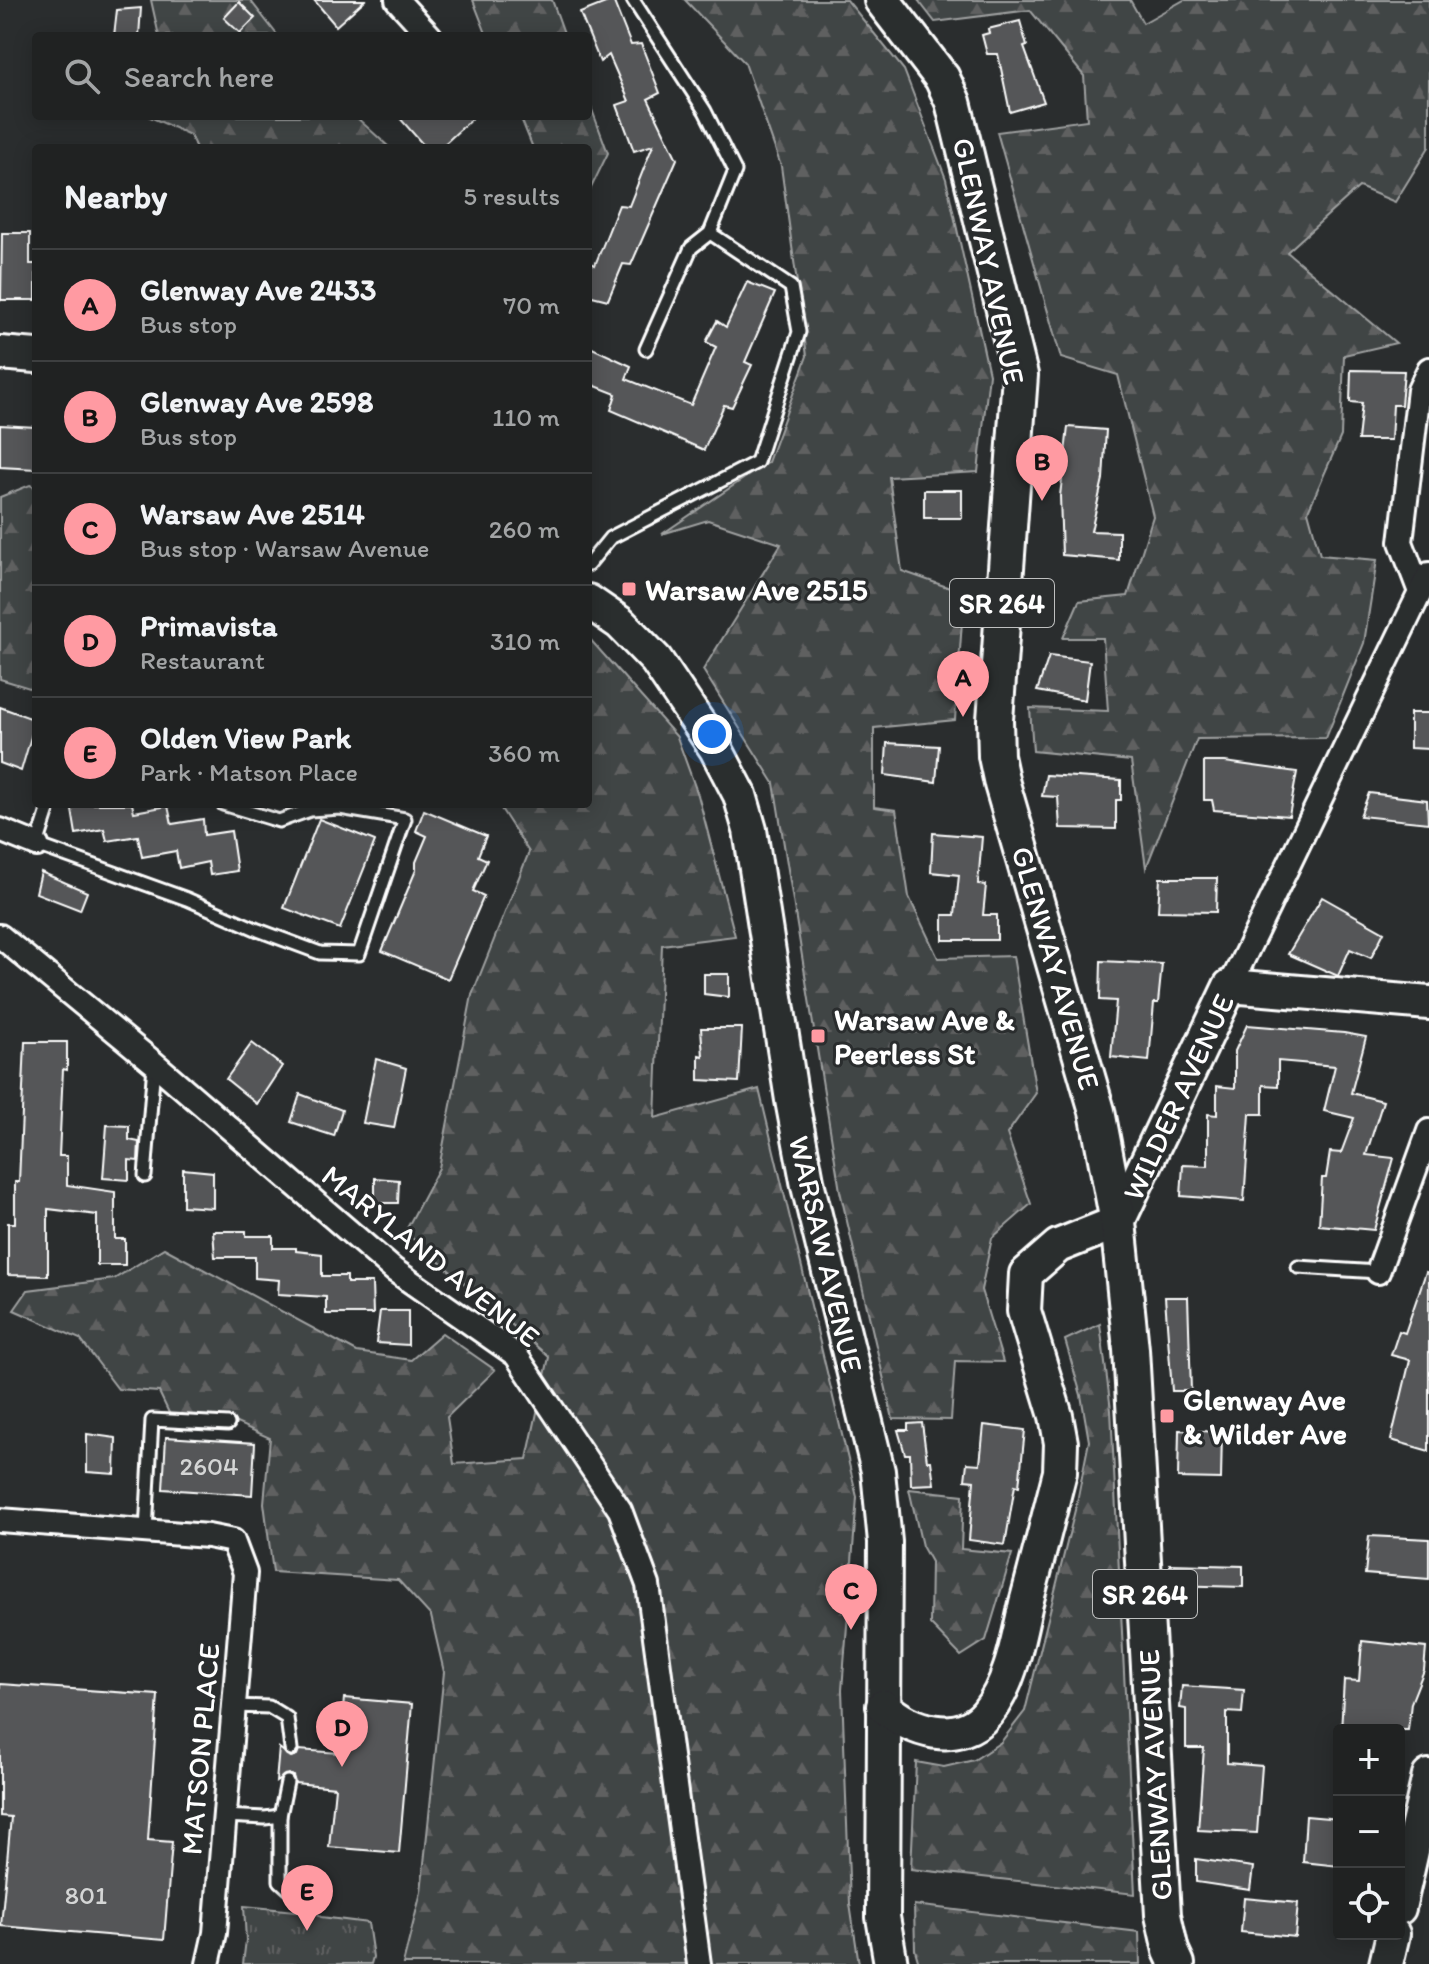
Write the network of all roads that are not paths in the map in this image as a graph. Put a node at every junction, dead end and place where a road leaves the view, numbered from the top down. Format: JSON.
{"nodes":[{"id":1,"x":397,"y":0,"type":"edge"},
{"id":2,"x":633,"y":0,"type":"edge"},
{"id":3,"x":882,"y":0,"type":"edge"},
{"id":4,"x":426,"y":32,"type":"edge"},
{"id":5,"x":710,"y":233,"type":"junction"},
{"id":6,"x":646,"y":349,"type":"dead end"},
{"id":7,"x":0,"y":353,"type":"edge"},
{"id":8,"x":32,"y":356,"type":"edge"},
{"id":9,"x":1429,"y":369,"type":"edge"},
{"id":10,"x":592,"y":560,"type":"edge"},
{"id":11,"x":1424,"y":583,"type":"edge"},
{"id":12,"x":592,"y":604,"type":"edge"},
{"id":13,"x":49,"y":808,"type":"edge"},
{"id":14,"x":236,"y":808,"type":"edge"},
{"id":15,"x":340,"y":808,"type":"edge"},
{"id":16,"x":340,"y":808,"type":"edge"},
{"id":17,"x":0,"y":830,"type":"edge"},
{"id":18,"x":37,"y":845,"type":"junction"},
{"id":19,"x":0,"y":936,"type":"edge"},
{"id":20,"x":1230,"y":986,"type":"junction"},
{"id":21,"x":1429,"y":1003,"type":"edge"},
{"id":22,"x":154,"y":1063,"type":"junction"},
{"id":23,"x":1429,"y":1131,"type":"edge"},
{"id":24,"x":145,"y":1176,"type":"dead end"},
{"id":25,"x":1118,"y":1222,"type":"junction"},
{"id":26,"x":1298,"y":1267,"type":"dead end"},
{"id":27,"x":1378,"y":1272,"type":"joint"},
{"id":28,"x":228,"y":1424,"type":"dead end"},
{"id":29,"x":0,"y":1520,"type":"edge"},
{"id":30,"x":146,"y":1531,"type":"junction"},
{"id":31,"x":233,"y":1706,"type":"junction"},
{"id":32,"x":883,"y":1706,"type":"junction"},
{"id":33,"x":291,"y":1749,"type":"dead end"},
{"id":34,"x":1429,"y":1776,"type":"edge"},
{"id":35,"x":287,"y":1782,"type":"dead end"},
{"id":36,"x":224,"y":1816,"type":"junction"},
{"id":37,"x":280,"y":1816,"type":"junction"},
{"id":38,"x":1405,"y":1882,"type":"edge"},
{"id":39,"x":290,"y":1890,"type":"dead end"},
{"id":40,"x":1392,"y":1940,"type":"edge"},
{"id":41,"x":208,"y":1964,"type":"edge"},
{"id":42,"x":699,"y":1964,"type":"edge"},
{"id":43,"x":891,"y":1964,"type":"edge"},
{"id":44,"x":1177,"y":1964,"type":"edge"},
{"id":45,"x":1386,"y":1964,"type":"edge"}],
"edges":[{"from":1,"to":4,"type":"street"},
{"from":2,"to":5,"type":"lane"},
{"from":3,"to":25,"type":"main road","name":"GLENWAY AVENUE","number":"SR 264"},
{"from":5,"to":6,"type":"lane"},
{"from":5,"to":10,"type":"lane"},
{"from":7,"to":8,"type":"main road"},
{"from":9,"to":11,"type":"street"},
{"from":11,"to":20,"type":"street","name":"WILDER AVENUE"},
{"from":12,"to":32,"type":"main road","name":"WARSAW AVENUE"},
{"from":13,"to":18,"type":"lane"},
{"from":14,"to":16,"type":"lane"},
{"from":15,"to":18,"type":"lane"},
{"from":17,"to":18,"type":"street"},
{"from":19,"to":22,"type":"street","name":"MARYLAND AVENUE"},
{"from":20,"to":21,"type":"main road"},
{"from":20,"to":25,"type":"main road","name":"WILDER AVENUE"},
{"from":22,"to":24,"type":"lane"},
{"from":22,"to":42,"type":"street","name":"MARYLAND AVENUE"},
{"from":23,"to":27,"type":"street"},
{"from":25,"to":32,"type":"main road","name":"WILDER AVENUE"},
{"from":25,"to":44,"type":"main road","name":"GLENWAY AVENUE","number":"SR 264"},
{"from":26,"to":27,"type":"lane"},
{"from":28,"to":30,"type":"lane"},
{"from":29,"to":30,"type":"street"},
{"from":30,"to":31,"type":"street","name":"MATSON PLACE"},
{"from":31,"to":33,"type":"lane"},
{"from":31,"to":36,"type":"street","name":"MATSON PLACE"},
{"from":32,"to":43,"type":"main road","name":"WARSAW AVENUE"},
{"from":34,"to":38,"type":"main road"},
{"from":35,"to":37,"type":"lane"},
{"from":36,"to":37,"type":"lane"},
{"from":36,"to":41,"type":"street","name":"MATSON PLACE"},
{"from":37,"to":39,"type":"lane"},
{"from":40,"to":45,"type":"main road"}]}
